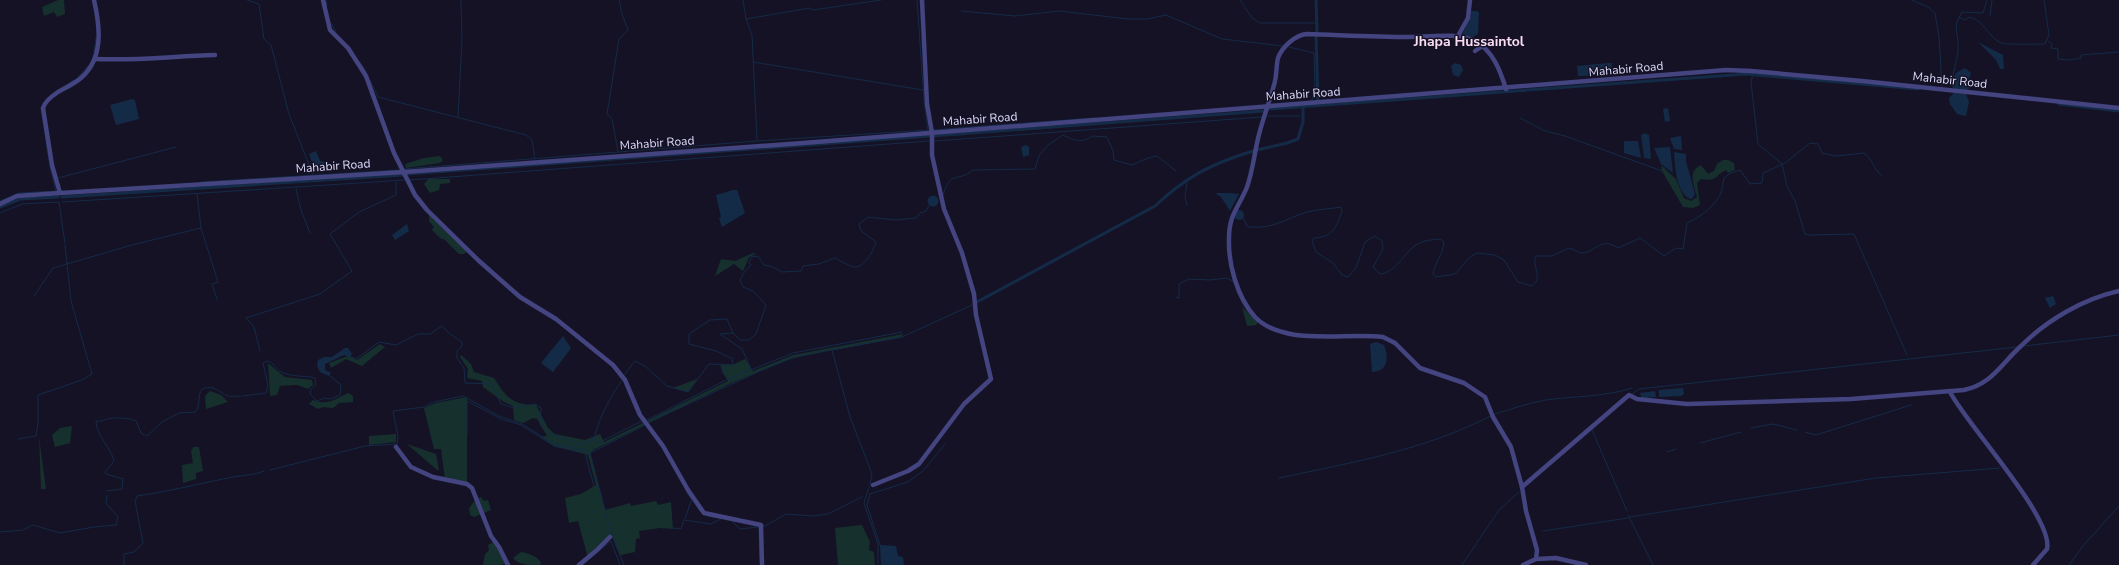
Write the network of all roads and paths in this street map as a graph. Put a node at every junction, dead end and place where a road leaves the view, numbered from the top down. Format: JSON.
{"nodes":[{"id":1,"x":94,"y":0,"type":"edge"},
{"id":2,"x":323,"y":0,"type":"edge"},
{"id":3,"x":922,"y":0,"type":"edge"},
{"id":4,"x":1470,"y":0,"type":"edge"},
{"id":5,"x":1458,"y":36,"type":"junction"},
{"id":6,"x":1481,"y":47,"type":"junction"},
{"id":7,"x":1475,"y":51,"type":"dead end"},
{"id":8,"x":215,"y":55,"type":"dead end"},
{"id":9,"x":95,"y":59,"type":"junction"},
{"id":10,"x":1506,"y":89,"type":"junction"},
{"id":11,"x":1267,"y":107,"type":"junction"},
{"id":12,"x":2119,"y":108,"type":"edge"},
{"id":13,"x":932,"y":133,"type":"junction"},
{"id":14,"x":404,"y":172,"type":"junction"},
{"id":15,"x":60,"y":193,"type":"junction"},
{"id":16,"x":0,"y":204,"type":"edge"},
{"id":17,"x":2119,"y":291,"type":"edge"},
{"id":18,"x":1950,"y":392,"type":"junction"},
{"id":19,"x":396,"y":447,"type":"dead end"},
{"id":20,"x":872,"y":485,"type":"dead end"},
{"id":21,"x":1522,"y":487,"type":"junction"},
{"id":22,"x":610,"y":537,"type":"dead end"},
{"id":23,"x":1536,"y":559,"type":"junction"},
{"id":24,"x":508,"y":565,"type":"edge"},
{"id":25,"x":579,"y":565,"type":"edge"},
{"id":26,"x":762,"y":565,"type":"edge"},
{"id":27,"x":1523,"y":565,"type":"edge"},
{"id":28,"x":1586,"y":565,"type":"edge"},
{"id":29,"x":2034,"y":565,"type":"edge"}],
"edges":[{"from":1,"to":9,"type":"street"},
{"from":2,"to":14,"type":"street"},
{"from":3,"to":13,"type":"street"},
{"from":4,"to":5,"type":"street"},
{"from":5,"to":6,"type":"street"},
{"from":5,"to":11,"type":"street"},
{"from":6,"to":7,"type":"street"},
{"from":6,"to":10,"type":"street"},
{"from":8,"to":9,"type":"street"},
{"from":9,"to":15,"type":"street"},
{"from":10,"to":11,"type":"street","name":"Mahabir Road"},
{"from":10,"to":12,"type":"street","name":"Mahabir Road"},
{"from":11,"to":13,"type":"street","name":"Mahabir Road"},
{"from":11,"to":21,"type":"street"},
{"from":13,"to":14,"type":"street","name":"Mahabir Road"},
{"from":13,"to":20,"type":"street"},
{"from":14,"to":15,"type":"street","name":"Mahabir Road"},
{"from":14,"to":26,"type":"street"},
{"from":15,"to":16,"type":"street","name":"Mahabir Road"},
{"from":17,"to":18,"type":"street"},
{"from":18,"to":21,"type":"street"},
{"from":18,"to":29,"type":"street"},
{"from":19,"to":24,"type":"street"},
{"from":21,"to":23,"type":"street"},
{"from":22,"to":25,"type":"street"},
{"from":23,"to":27,"type":"street"},
{"from":23,"to":28,"type":"street"}]}
